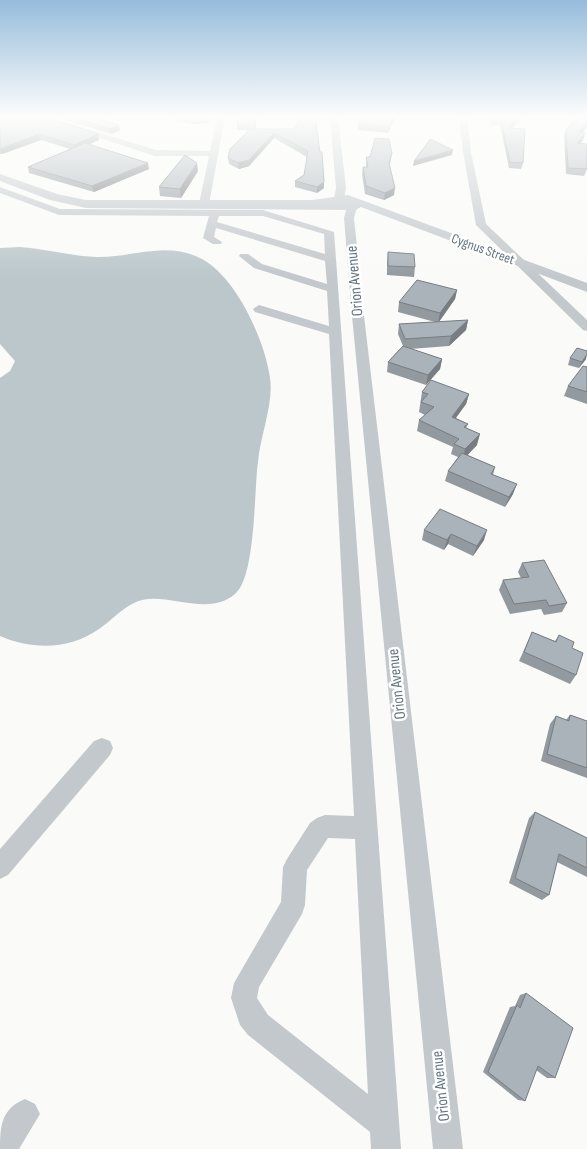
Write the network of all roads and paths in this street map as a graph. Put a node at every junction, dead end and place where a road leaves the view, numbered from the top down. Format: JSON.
{"nodes":[{"id":1,"x":213,"y":171,"type":"edge"},
{"id":2,"x":341,"y":171,"type":"edge"},
{"id":3,"x":470,"y":171,"type":"edge"},
{"id":4,"x":0,"y":177,"type":"edge"},
{"id":5,"x":0,"y":190,"type":"edge"},
{"id":6,"x":346,"y":203,"type":"junction"},
{"id":7,"x":210,"y":213,"type":"junction"},
{"id":8,"x":217,"y":242,"type":"dead end"},
{"id":9,"x":244,"y":256,"type":"dead end"},
{"id":10,"x":330,"y":259,"type":"junction"},
{"id":11,"x":521,"y":263,"type":"junction"},
{"id":12,"x":587,"y":288,"type":"edge"},
{"id":13,"x":331,"y":289,"type":"junction"},
{"id":14,"x":259,"y":309,"type":"dead end"},
{"id":15,"x":587,"y":326,"type":"edge"},
{"id":16,"x":334,"y":332,"type":"junction"},
{"id":17,"x":102,"y":748,"type":"dead end"},
{"id":18,"x":367,"y":828,"type":"junction"},
{"id":19,"x":4,"y":856,"type":"edge"},
{"id":20,"x":25,"y":1114,"type":"dead end"},
{"id":21,"x":385,"y":1137,"type":"edge"},
{"id":22,"x":1,"y":1149,"type":"edge"},
{"id":23,"x":448,"y":1149,"type":"edge"}],
"edges":[{"from":1,"to":7,"type":"street"},
{"from":2,"to":6,"type":"street","name":"Orion Avenue"},
{"from":3,"to":11,"type":"street"},
{"from":4,"to":7,"type":"street","name":"Cygnus Street"},
{"from":5,"to":7,"type":"street"},
{"from":6,"to":7,"type":"street","name":"Cygnus Street"},
{"from":6,"to":11,"type":"street","name":"Cygnus Street"},
{"from":6,"to":23,"type":"street","name":"Orion Avenue"},
{"from":7,"to":8,"type":"street"},
{"from":7,"to":10,"type":"street"},
{"from":7,"to":10,"type":"street"},
{"from":9,"to":13,"type":"street"},
{"from":10,"to":13,"type":"street"},
{"from":11,"to":12,"type":"street","name":"Cygnus Street"},
{"from":11,"to":15,"type":"street"},
{"from":13,"to":16,"type":"street"},
{"from":14,"to":16,"type":"street"},
{"from":16,"to":18,"type":"street"},
{"from":17,"to":19,"type":"street"},
{"from":18,"to":21,"type":"street"},
{"from":18,"to":21,"type":"street"},
{"from":20,"to":22,"type":"street"}]}
